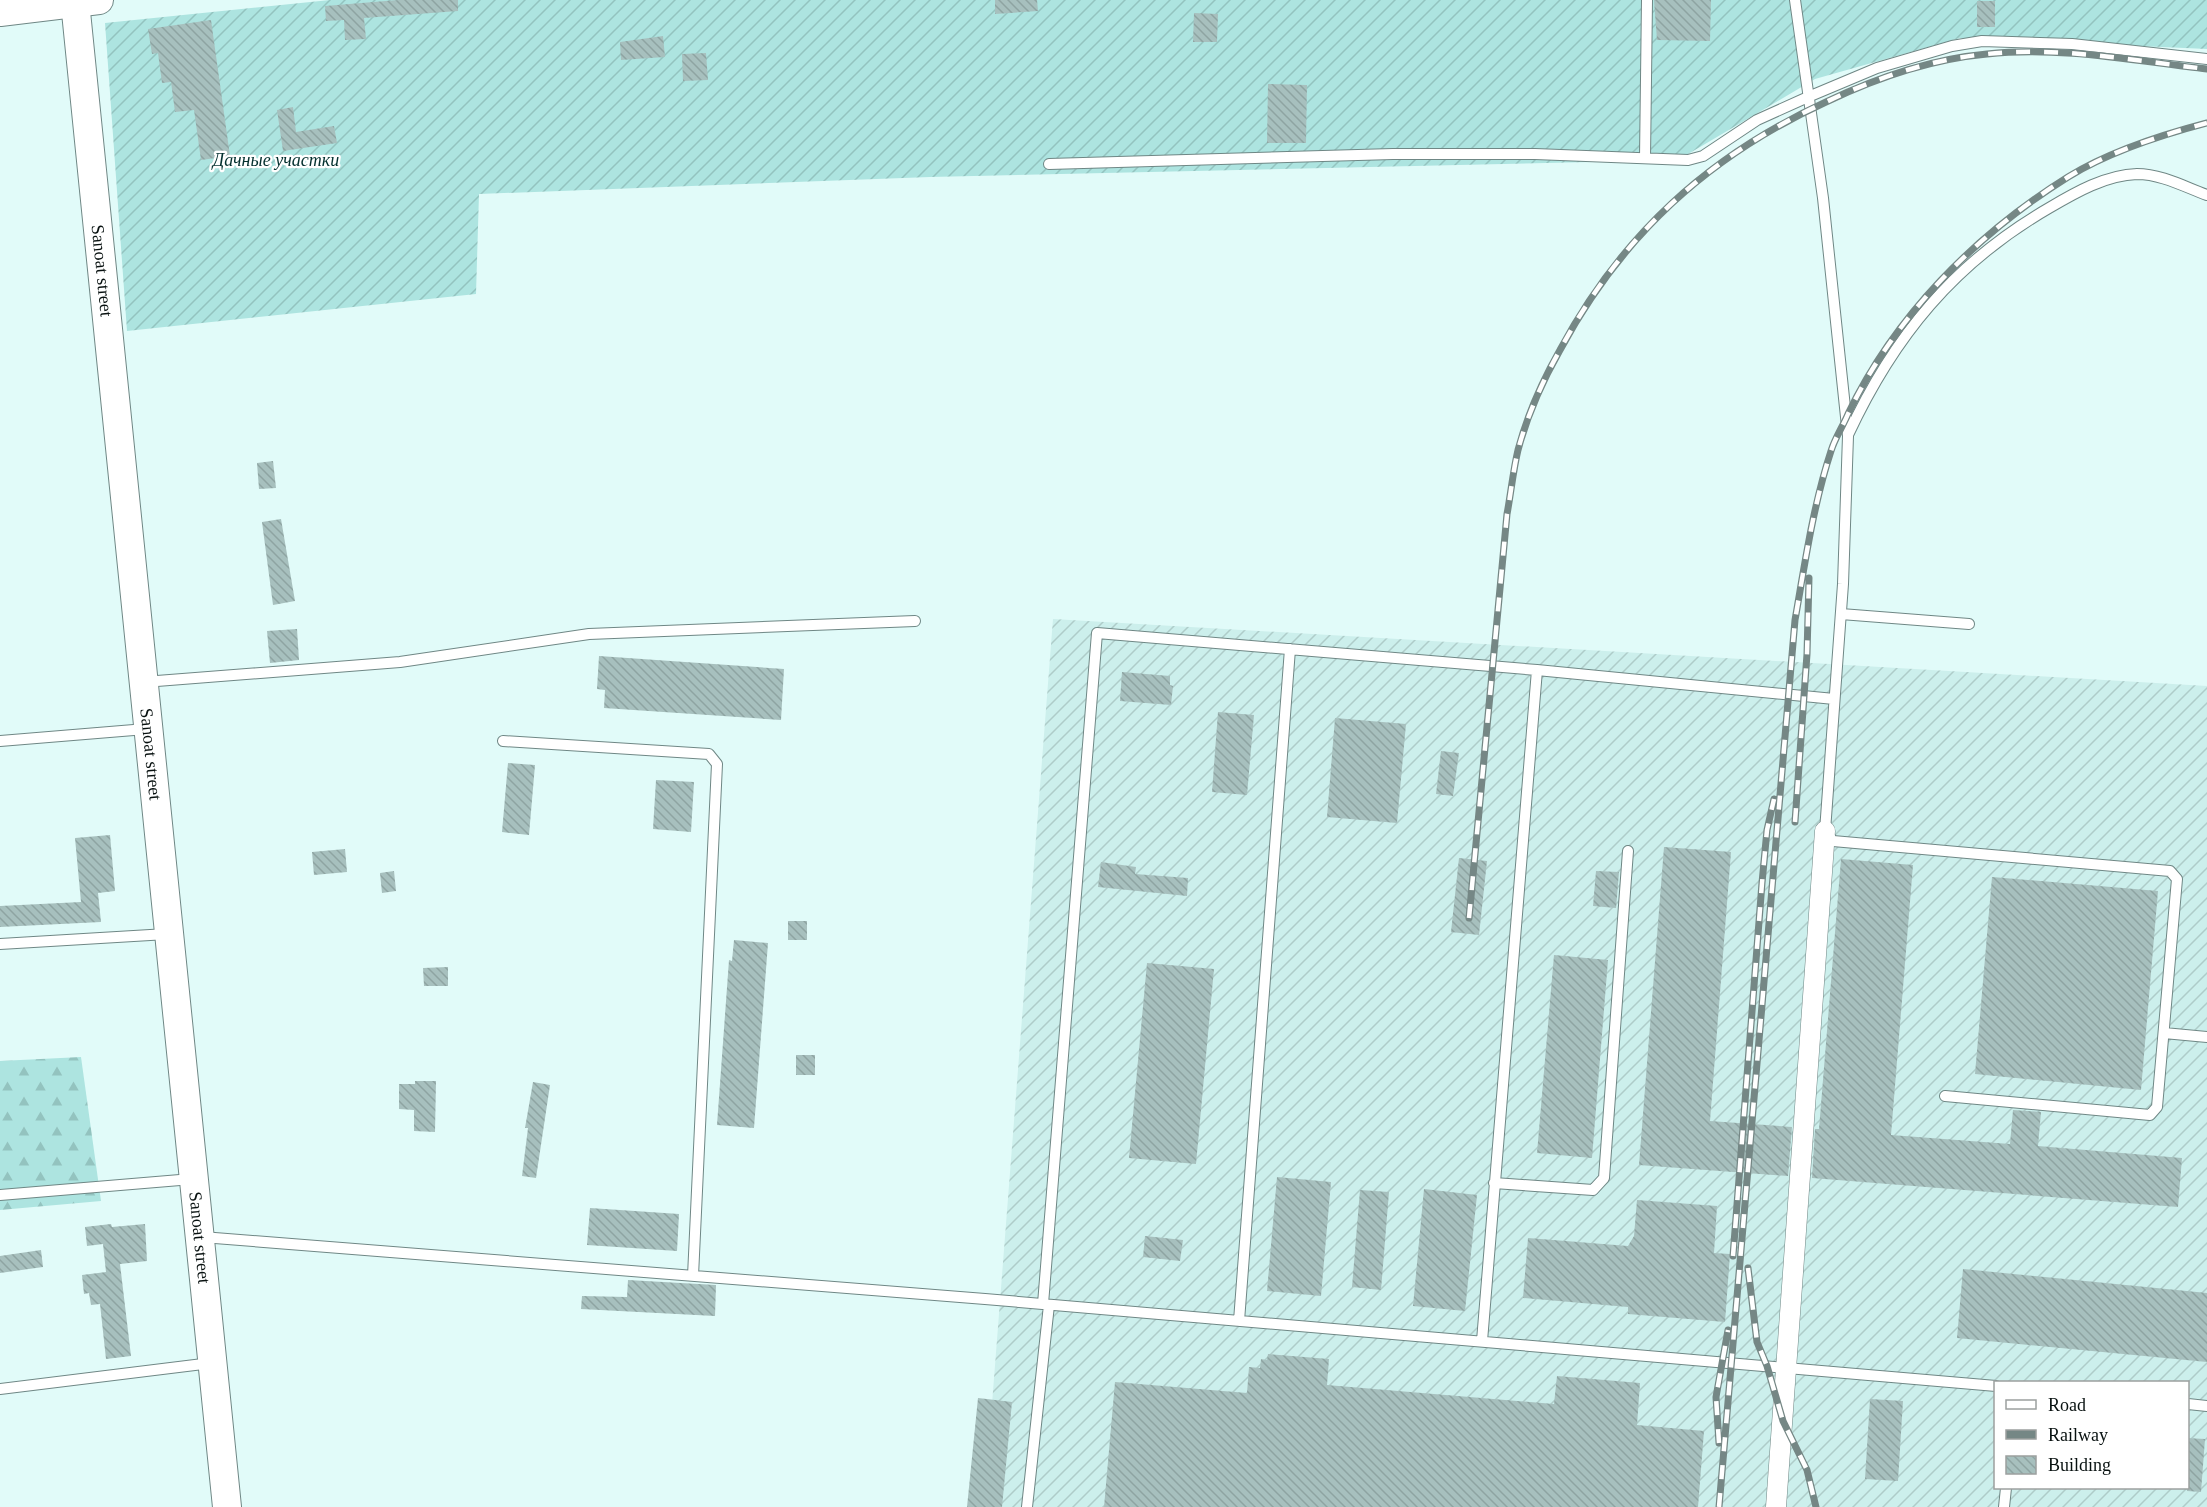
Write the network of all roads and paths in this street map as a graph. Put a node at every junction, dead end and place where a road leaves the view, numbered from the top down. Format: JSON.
{"nodes":[{"id":1,"x":1647,"y":0,"type":"edge"},
{"id":2,"x":1795,"y":0,"type":"edge"},
{"id":3,"x":87,"y":1,"type":"edge"},
{"id":4,"x":0,"y":12,"type":"edge"},
{"id":5,"x":2207,"y":59,"type":"edge"},
{"id":6,"x":1808,"y":97,"type":"junction"},
{"id":7,"x":1645,"y":158,"type":"junction"},
{"id":8,"x":1049,"y":164,"type":"dead end"},
{"id":9,"x":2207,"y":195,"type":"edge"},
{"id":10,"x":1848,"y":436,"type":"junction"},
{"id":11,"x":1840,"y":614,"type":"junction"},
{"id":12,"x":915,"y":621,"type":"dead end"},
{"id":13,"x":1969,"y":624,"type":"dead end"},
{"id":14,"x":1290,"y":650,"type":"junction"},
{"id":15,"x":1538,"y":670,"type":"junction"},
{"id":16,"x":142,"y":682,"type":"junction"},
{"id":17,"x":1834,"y":699,"type":"junction"},
{"id":18,"x":146,"y":729,"type":"junction"},
{"id":19,"x":0,"y":741,"type":"edge"},
{"id":20,"x":503,"y":741,"type":"dead end"},
{"id":21,"x":1825,"y":831,"type":"junction"},
{"id":22,"x":1628,"y":851,"type":"dead end"},
{"id":23,"x":168,"y":933,"type":"junction"},
{"id":24,"x":0,"y":944,"type":"edge"},
{"id":25,"x":2164,"y":1034,"type":"junction"},
{"id":26,"x":2207,"y":1037,"type":"edge"},
{"id":27,"x":1945,"y":1096,"type":"dead end"},
{"id":28,"x":193,"y":1179,"type":"junction"},
{"id":29,"x":1494,"y":1183,"type":"junction"},
{"id":30,"x":0,"y":1195,"type":"edge"},
{"id":31,"x":201,"y":1237,"type":"junction"},
{"id":32,"x":693,"y":1276,"type":"junction"},
{"id":33,"x":1046,"y":1305,"type":"junction"},
{"id":34,"x":1239,"y":1321,"type":"junction"},
{"id":35,"x":1482,"y":1341,"type":"junction"},
{"id":36,"x":212,"y":1363,"type":"junction"},
{"id":37,"x":1785,"y":1367,"type":"junction"},
{"id":38,"x":1994,"y":1386,"type":"edge"},
{"id":39,"x":0,"y":1389,"type":"edge"},
{"id":40,"x":2189,"y":1404,"type":"edge"},
{"id":41,"x":2207,"y":1406,"type":"edge"},
{"id":42,"x":2006,"y":1489,"type":"edge"},
{"id":43,"x":227,"y":1507,"type":"edge"},
{"id":44,"x":1027,"y":1507,"type":"edge"},
{"id":45,"x":1776,"y":1507,"type":"edge"},
{"id":46,"x":2004,"y":1507,"type":"edge"}],
"edges":[{"from":1,"to":7,"type":"lane"},
{"from":2,"to":6,"type":"lane"},
{"from":3,"to":4,"type":"main road"},
{"from":3,"to":16,"type":"main road","name":"Sanoat street"},
{"from":5,"to":6,"type":"lane"},
{"from":6,"to":7,"type":"lane"},
{"from":6,"to":10,"type":"lane"},
{"from":7,"to":8,"type":"lane"},
{"from":9,"to":10,"type":"lane"},
{"from":10,"to":11,"type":"lane"},
{"from":11,"to":13,"type":"lane"},
{"from":11,"to":17,"type":"lane"},
{"from":12,"to":16,"type":"lane"},
{"from":14,"to":15,"type":"lane"},
{"from":14,"to":33,"type":"lane"},
{"from":14,"to":34,"type":"lane"},
{"from":15,"to":17,"type":"lane"},
{"from":15,"to":29,"type":"lane"},
{"from":16,"to":18,"type":"main road","name":"Sanoat street"},
{"from":17,"to":21,"type":"lane"},
{"from":18,"to":19,"type":"lane"},
{"from":18,"to":23,"type":"main road","name":"Sanoat street"},
{"from":20,"to":32,"type":"lane"},
{"from":21,"to":25,"type":"lane"},
{"from":21,"to":37,"type":"street"},
{"from":22,"to":29,"type":"lane"},
{"from":23,"to":24,"type":"lane"},
{"from":23,"to":28,"type":"main road","name":"Sanoat street"},
{"from":25,"to":26,"type":"lane"},
{"from":25,"to":27,"type":"lane"},
{"from":28,"to":30,"type":"lane"},
{"from":28,"to":31,"type":"main road","name":"Sanoat street"},
{"from":29,"to":35,"type":"lane"},
{"from":31,"to":32,"type":"lane"},
{"from":31,"to":36,"type":"main road","name":"Sanoat street"},
{"from":32,"to":33,"type":"lane"},
{"from":33,"to":34,"type":"lane"},
{"from":33,"to":44,"type":"lane"},
{"from":34,"to":35,"type":"lane"},
{"from":35,"to":37,"type":"lane"},
{"from":36,"to":39,"type":"lane"},
{"from":36,"to":43,"type":"main road","name":"Sanoat street"},
{"from":37,"to":38,"type":"lane"},
{"from":37,"to":45,"type":"street"},
{"from":40,"to":41,"type":"lane"},
{"from":42,"to":46,"type":"lane"}]}
